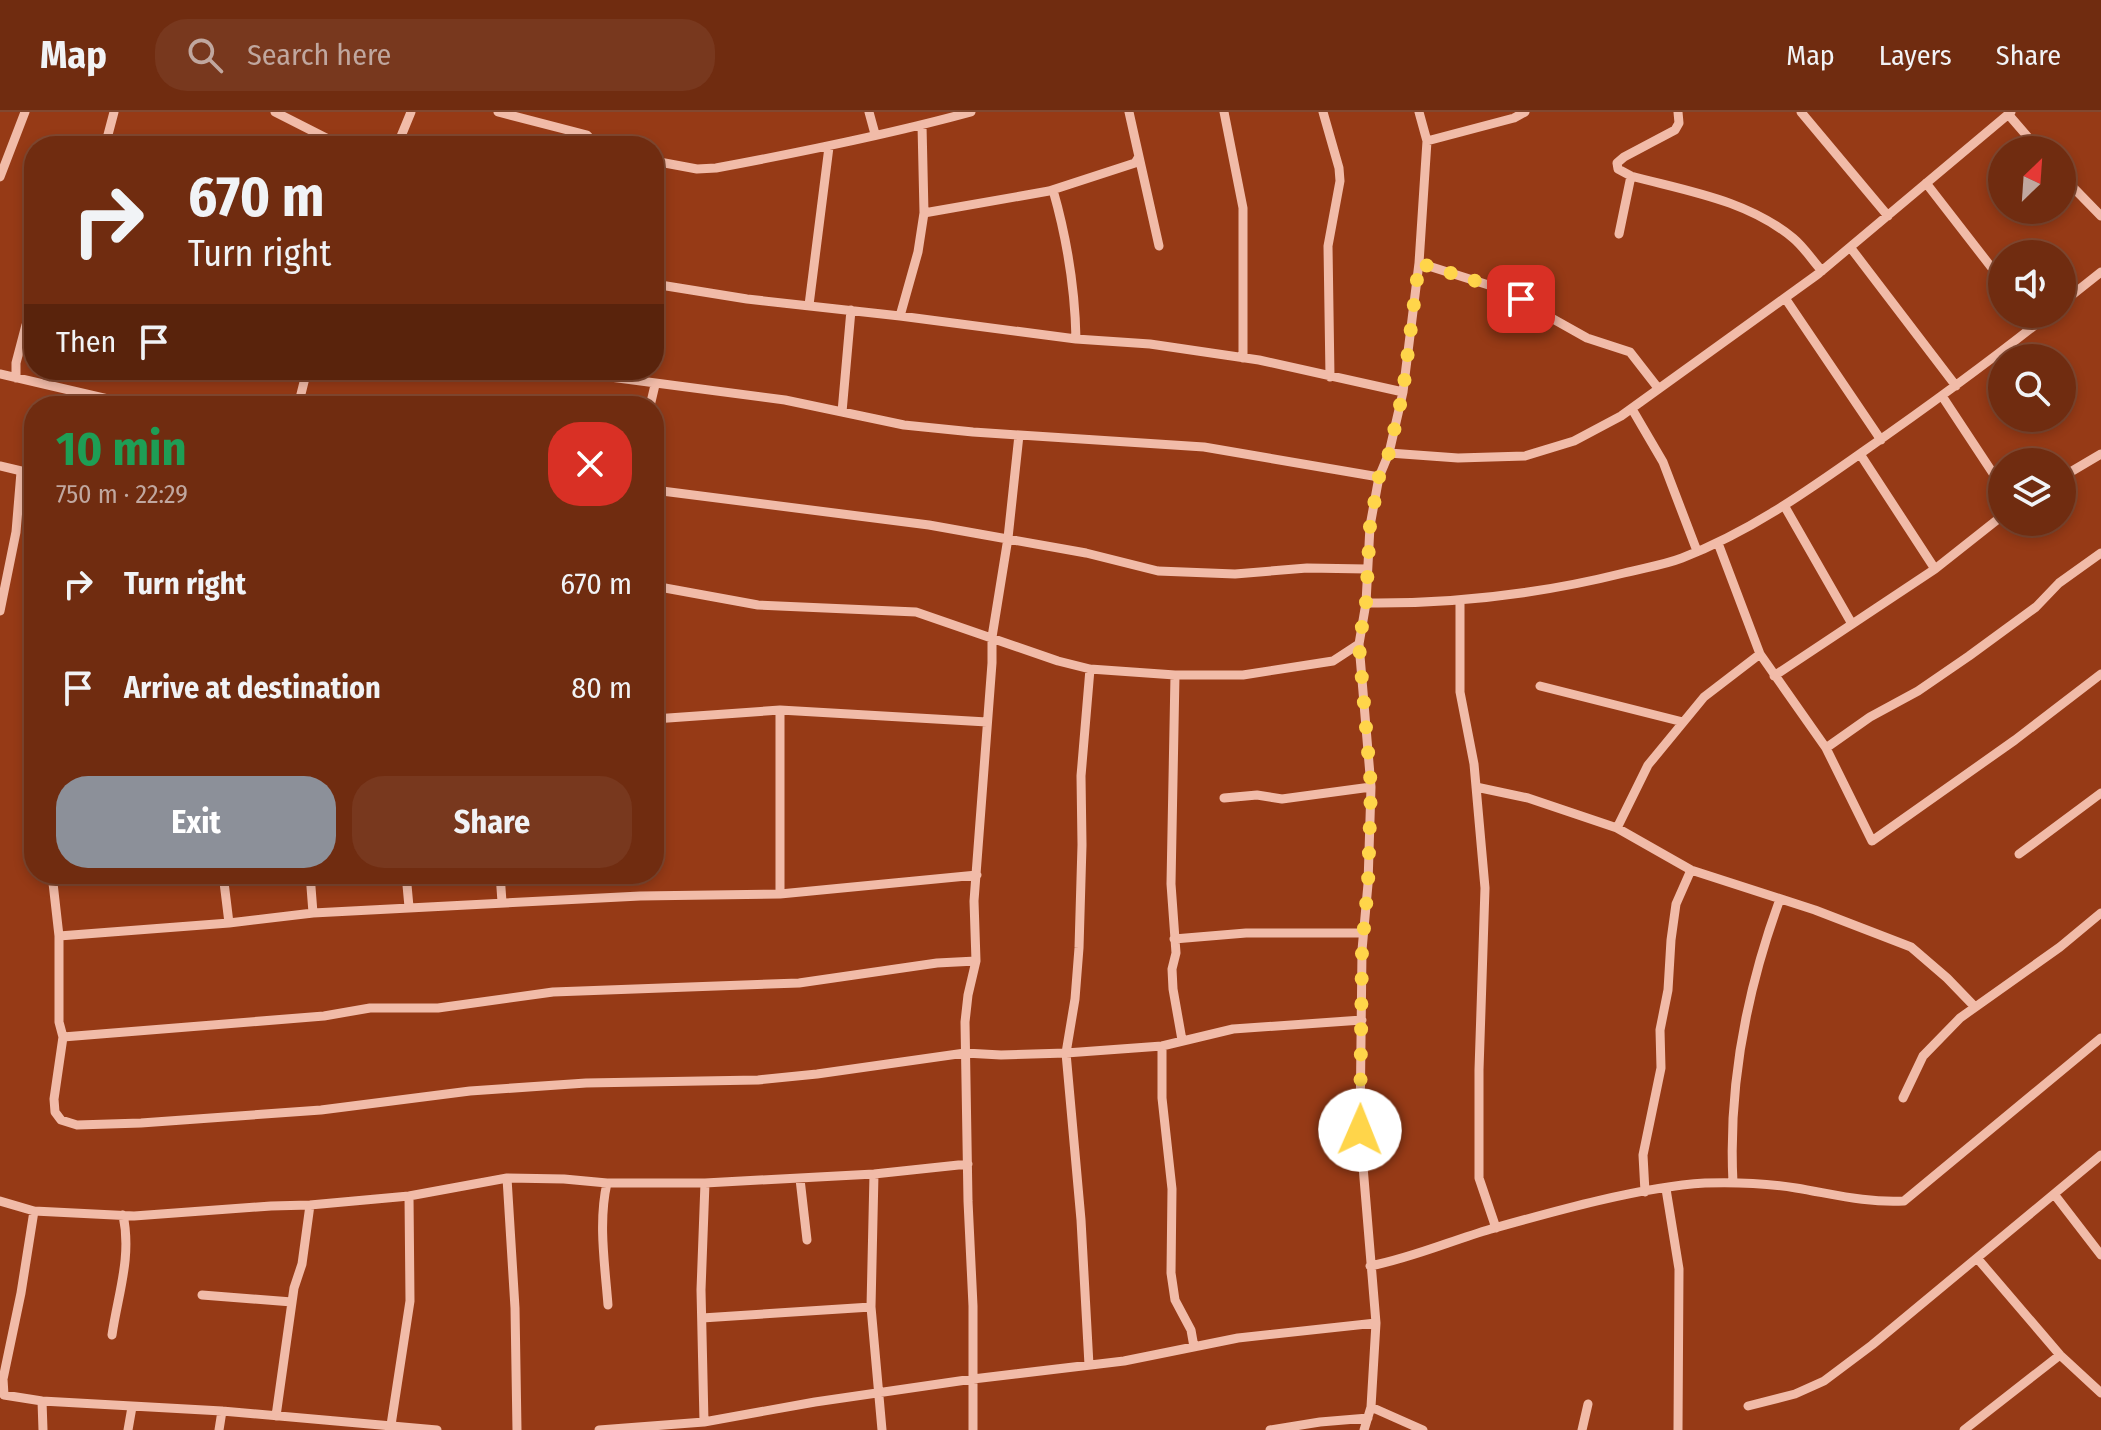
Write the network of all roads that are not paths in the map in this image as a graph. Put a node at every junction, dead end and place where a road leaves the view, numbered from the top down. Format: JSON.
{"nodes":[{"id":1,"x":25,"y":112,"type":"edge"},
{"id":2,"x":114,"y":112,"type":"edge"},
{"id":3,"x":275,"y":112,"type":"edge"},
{"id":4,"x":411,"y":112,"type":"edge"},
{"id":5,"x":498,"y":112,"type":"edge"},
{"id":6,"x":869,"y":112,"type":"edge"},
{"id":7,"x":971,"y":112,"type":"edge"},
{"id":8,"x":1129,"y":112,"type":"edge"},
{"id":9,"x":1224,"y":112,"type":"edge"},
{"id":10,"x":1323,"y":112,"type":"edge"},
{"id":11,"x":1419,"y":112,"type":"edge"},
{"id":12,"x":1525,"y":112,"type":"edge"},
{"id":13,"x":1678,"y":112,"type":"edge"},
{"id":14,"x":1801,"y":112,"type":"edge"},
{"id":15,"x":2009,"y":113,"type":"edge"},
{"id":16,"x":922,"y":125,"type":"junction"},
{"id":17,"x":875,"y":134,"type":"junction"},
{"id":18,"x":108,"y":136,"type":"edge"},
{"id":19,"x":322,"y":136,"type":"edge"},
{"id":20,"x":401,"y":136,"type":"edge"},
{"id":21,"x":588,"y":136,"type":"edge"},
{"id":22,"x":2028,"y":136,"type":"edge"},
{"id":23,"x":1427,"y":141,"type":"junction"},
{"id":24,"x":829,"y":147,"type":"junction"},
{"id":25,"x":1138,"y":158,"type":"junction"},
{"id":26,"x":664,"y":163,"type":"edge"},
{"id":27,"x":1631,"y":176,"type":"junction"},
{"id":28,"x":0,"y":177,"type":"edge"},
{"id":29,"x":1926,"y":183,"type":"junction"},
{"id":30,"x":1053,"y":190,"type":"junction"},
{"id":31,"x":2076,"y":190,"type":"edge"},
{"id":32,"x":924,"y":213,"type":"junction"},
{"id":33,"x":1888,"y":216,"type":"junction"},
{"id":34,"x":2101,"y":216,"type":"edge"},
{"id":35,"x":1619,"y":234,"type":"dead end"},
{"id":36,"x":1159,"y":246,"type":"dead end"},
{"id":37,"x":1850,"y":247,"type":"junction"},
{"id":38,"x":1419,"y":263,"type":"junction"},
{"id":39,"x":1988,"y":263,"type":"edge"},
{"id":40,"x":1822,"y":271,"type":"junction"},
{"id":41,"x":2101,"y":272,"type":"edge"},
{"id":42,"x":664,"y":286,"type":"edge"},
{"id":43,"x":2076,"y":292,"type":"edge"},
{"id":44,"x":1785,"y":298,"type":"junction"},
{"id":45,"x":809,"y":305,"type":"junction"},
{"id":46,"x":851,"y":310,"type":"junction"},
{"id":47,"x":900,"y":316,"type":"junction"},
{"id":48,"x":2031,"y":328,"type":"edge"},
{"id":49,"x":24,"y":333,"type":"edge"},
{"id":50,"x":1076,"y":339,"type":"junction"},
{"id":51,"x":1243,"y":358,"type":"junction"},
{"id":52,"x":0,"y":374,"type":"edge"},
{"id":53,"x":1330,"y":377,"type":"junction"},
{"id":54,"x":16,"y":378,"type":"junction"},
{"id":55,"x":24,"y":380,"type":"edge"},
{"id":56,"x":25,"y":380,"type":"edge"},
{"id":57,"x":622,"y":380,"type":"edge"},
{"id":58,"x":655,"y":385,"type":"junction"},
{"id":59,"x":1956,"y":386,"type":"junction"},
{"id":60,"x":1658,"y":388,"type":"junction"},
{"id":61,"x":1403,"y":392,"type":"junction"},
{"id":62,"x":94,"y":396,"type":"edge"},
{"id":63,"x":652,"y":396,"type":"edge"},
{"id":64,"x":1942,"y":396,"type":"junction"},
{"id":65,"x":1632,"y":409,"type":"junction"},
{"id":66,"x":842,"y":412,"type":"junction"},
{"id":67,"x":1019,"y":435,"type":"junction"},
{"id":68,"x":1881,"y":440,"type":"junction"},
{"id":69,"x":1389,"y":453,"type":"junction"},
{"id":70,"x":1860,"y":454,"type":"junction"},
{"id":71,"x":2101,"y":454,"type":"edge"},
{"id":72,"x":0,"y":466,"type":"edge"},
{"id":73,"x":1988,"y":466,"type":"edge"},
{"id":74,"x":2076,"y":469,"type":"edge"},
{"id":75,"x":21,"y":472,"type":"junction"},
{"id":76,"x":24,"y":472,"type":"edge"},
{"id":77,"x":1379,"y":477,"type":"junction"},
{"id":78,"x":664,"y":491,"type":"edge"},
{"id":79,"x":1785,"y":507,"type":"junction"},
{"id":80,"x":1988,"y":527,"type":"edge"},
{"id":81,"x":1008,"y":538,"type":"junction"},
{"id":82,"x":1718,"y":543,"type":"junction"},
{"id":83,"x":1697,"y":551,"type":"junction"},
{"id":84,"x":2101,"y":553,"type":"edge"},
{"id":85,"x":1367,"y":569,"type":"junction"},
{"id":86,"x":1935,"y":569,"type":"junction"},
{"id":87,"x":664,"y":588,"type":"edge"},
{"id":88,"x":1460,"y":600,"type":"junction"},
{"id":89,"x":1366,"y":603,"type":"junction"},
{"id":90,"x":0,"y":611,"type":"edge"},
{"id":91,"x":1852,"y":624,"type":"junction"},
{"id":92,"x":992,"y":637,"type":"junction"},
{"id":93,"x":1359,"y":644,"type":"junction"},
{"id":94,"x":1760,"y":654,"type":"junction"},
{"id":95,"x":1090,"y":669,"type":"junction"},
{"id":96,"x":2101,"y":674,"type":"edge"},
{"id":97,"x":1175,"y":675,"type":"junction"},
{"id":98,"x":1774,"y":676,"type":"junction"},
{"id":99,"x":1540,"y":686,"type":"dead end"},
{"id":100,"x":780,"y":710,"type":"junction"},
{"id":101,"x":664,"y":718,"type":"edge"},
{"id":102,"x":987,"y":722,"type":"junction"},
{"id":103,"x":1683,"y":722,"type":"junction"},
{"id":104,"x":1826,"y":748,"type":"junction"},
{"id":105,"x":1371,"y":787,"type":"junction"},
{"id":106,"x":1476,"y":787,"type":"junction"},
{"id":107,"x":2101,"y":793,"type":"edge"},
{"id":108,"x":1224,"y":798,"type":"dead end"},
{"id":109,"x":1617,"y":828,"type":"junction"},
{"id":110,"x":2019,"y":854,"type":"dead end"},
{"id":111,"x":1691,"y":870,"type":"junction"},
{"id":112,"x":977,"y":875,"type":"junction"},
{"id":113,"x":53,"y":884,"type":"edge"},
{"id":114,"x":224,"y":884,"type":"edge"},
{"id":115,"x":311,"y":884,"type":"edge"},
{"id":116,"x":407,"y":884,"type":"edge"},
{"id":117,"x":501,"y":884,"type":"edge"},
{"id":118,"x":780,"y":894,"type":"junction"},
{"id":119,"x":1780,"y":899,"type":"junction"},
{"id":120,"x":502,"y":902,"type":"junction"},
{"id":121,"x":409,"y":907,"type":"junction"},
{"id":122,"x":313,"y":913,"type":"junction"},
{"id":123,"x":2101,"y":913,"type":"edge"},
{"id":124,"x":229,"y":923,"type":"junction"},
{"id":125,"x":1363,"y":933,"type":"junction"},
{"id":126,"x":59,"y":936,"type":"junction"},
{"id":127,"x":1174,"y":939,"type":"junction"},
{"id":128,"x":976,"y":961,"type":"junction"},
{"id":129,"x":1975,"y":1007,"type":"junction"},
{"id":130,"x":1362,"y":1020,"type":"junction"},
{"id":131,"x":63,"y":1037,"type":"junction"},
{"id":132,"x":2101,"y":1038,"type":"edge"},
{"id":133,"x":1182,"y":1040,"type":"junction"},
{"id":134,"x":1162,"y":1046,"type":"junction"},
{"id":135,"x":965,"y":1053,"type":"junction"},
{"id":136,"x":1066,"y":1053,"type":"junction"},
{"id":137,"x":1903,"y":1098,"type":"dead end"},
{"id":138,"x":2101,"y":1155,"type":"edge"},
{"id":139,"x":968,"y":1164,"type":"junction"},
{"id":140,"x":874,"y":1174,"type":"junction"},
{"id":141,"x":507,"y":1178,"type":"junction"},
{"id":142,"x":800,"y":1179,"type":"junction"},
{"id":143,"x":607,"y":1183,"type":"junction"},
{"id":144,"x":705,"y":1183,"type":"junction"},
{"id":145,"x":1733,"y":1183,"type":"junction"},
{"id":146,"x":1666,"y":1189,"type":"junction"},
{"id":147,"x":1645,"y":1192,"type":"junction"},
{"id":148,"x":2054,"y":1194,"type":"junction"},
{"id":149,"x":409,"y":1196,"type":"junction"},
{"id":150,"x":0,"y":1201,"type":"edge"},
{"id":151,"x":310,"y":1205,"type":"junction"},
{"id":152,"x":34,"y":1211,"type":"junction"},
{"id":153,"x":123,"y":1215,"type":"junction"},
{"id":154,"x":1496,"y":1228,"type":"junction"},
{"id":155,"x":807,"y":1240,"type":"dead end"},
{"id":156,"x":2101,"y":1255,"type":"edge"},
{"id":157,"x":1977,"y":1258,"type":"junction"},
{"id":158,"x":1370,"y":1266,"type":"junction"},
{"id":159,"x":202,"y":1295,"type":"dead end"},
{"id":160,"x":292,"y":1302,"type":"junction"},
{"id":161,"x":608,"y":1305,"type":"dead end"},
{"id":162,"x":871,"y":1307,"type":"junction"},
{"id":163,"x":702,"y":1318,"type":"junction"},
{"id":164,"x":1376,"y":1323,"type":"junction"},
{"id":165,"x":112,"y":1335,"type":"dead end"},
{"id":166,"x":1194,"y":1347,"type":"junction"},
{"id":167,"x":2060,"y":1355,"type":"junction"},
{"id":168,"x":1089,"y":1365,"type":"junction"},
{"id":169,"x":973,"y":1379,"type":"junction"},
{"id":170,"x":2101,"y":1393,"type":"edge"},
{"id":171,"x":881,"y":1394,"type":"junction"},
{"id":172,"x":2,"y":1397,"type":"edge"},
{"id":173,"x":42,"y":1401,"type":"junction"},
{"id":174,"x":1588,"y":1404,"type":"dead end"},
{"id":175,"x":1748,"y":1406,"type":"dead end"},
{"id":176,"x":132,"y":1407,"type":"junction"},
{"id":177,"x":1371,"y":1407,"type":"junction"},
{"id":178,"x":222,"y":1411,"type":"junction"},
{"id":179,"x":276,"y":1416,"type":"junction"},
{"id":180,"x":308,"y":1418,"type":"junction"},
{"id":181,"x":1368,"y":1418,"type":"junction"},
{"id":182,"x":704,"y":1422,"type":"junction"},
{"id":183,"x":396,"y":1428,"type":"edge"},
{"id":184,"x":43,"y":1430,"type":"edge"},
{"id":185,"x":128,"y":1430,"type":"edge"},
{"id":186,"x":219,"y":1430,"type":"edge"},
{"id":187,"x":307,"y":1430,"type":"edge"},
{"id":188,"x":437,"y":1430,"type":"edge"},
{"id":189,"x":517,"y":1430,"type":"edge"},
{"id":190,"x":599,"y":1430,"type":"edge"},
{"id":191,"x":882,"y":1430,"type":"edge"},
{"id":192,"x":973,"y":1430,"type":"edge"},
{"id":193,"x":1270,"y":1430,"type":"edge"},
{"id":194,"x":1364,"y":1430,"type":"edge"},
{"id":195,"x":1423,"y":1430,"type":"edge"},
{"id":196,"x":1582,"y":1430,"type":"edge"},
{"id":197,"x":1678,"y":1430,"type":"edge"},
{"id":198,"x":1964,"y":1430,"type":"edge"}],
"edges":[{"from":1,"to":28,"type":"street"},
{"from":2,"to":18,"type":"street"},
{"from":3,"to":19,"type":"street"},
{"from":4,"to":20,"type":"street"},
{"from":5,"to":21,"type":"street"},
{"from":6,"to":17,"type":"street"},
{"from":7,"to":16,"type":"street"},
{"from":8,"to":25,"type":"street"},
{"from":9,"to":51,"type":"street"},
{"from":10,"to":53,"type":"street"},
{"from":11,"to":23,"type":"street"},
{"from":12,"to":23,"type":"street"},
{"from":13,"to":27,"type":"street"},
{"from":14,"to":33,"type":"street"},
{"from":15,"to":22,"type":"street"},
{"from":15,"to":29,"type":"street"},
{"from":16,"to":17,"type":"street"},
{"from":16,"to":32,"type":"street"},
{"from":17,"to":24,"type":"street"},
{"from":23,"to":38,"type":"street"},
{"from":24,"to":26,"type":"street"},
{"from":24,"to":45,"type":"street"},
{"from":25,"to":30,"type":"street"},
{"from":25,"to":36,"type":"street"},
{"from":27,"to":35,"type":"street"},
{"from":27,"to":40,"type":"street"},
{"from":29,"to":33,"type":"street"},
{"from":29,"to":39,"type":"street"},
{"from":30,"to":32,"type":"street"},
{"from":30,"to":50,"type":"street"},
{"from":31,"to":34,"type":"street"},
{"from":32,"to":47,"type":"street"},
{"from":33,"to":37,"type":"street"},
{"from":37,"to":40,"type":"street"},
{"from":37,"to":59,"type":"street"},
{"from":38,"to":60,"type":"street"},
{"from":38,"to":61,"type":"street"},
{"from":40,"to":44,"type":"street"},
{"from":41,"to":43,"type":"street"},
{"from":42,"to":45,"type":"street"},
{"from":44,"to":60,"type":"street"},
{"from":44,"to":68,"type":"street"},
{"from":45,"to":46,"type":"street"},
{"from":46,"to":47,"type":"street"},
{"from":46,"to":66,"type":"street"},
{"from":47,"to":50,"type":"street"},
{"from":48,"to":59,"type":"street"},
{"from":49,"to":54,"type":"street"},
{"from":50,"to":51,"type":"street"},
{"from":51,"to":53,"type":"street"},
{"from":52,"to":54,"type":"street"},
{"from":53,"to":61,"type":"street"},
{"from":54,"to":55,"type":"street"},
{"from":56,"to":62,"type":"street"},
{"from":57,"to":58,"type":"street"},
{"from":58,"to":63,"type":"street"},
{"from":58,"to":66,"type":"street"},
{"from":59,"to":64,"type":"street"},
{"from":60,"to":65,"type":"street"},
{"from":61,"to":69,"type":"street"},
{"from":64,"to":68,"type":"street"},
{"from":64,"to":73,"type":"street"},
{"from":65,"to":69,"type":"street"},
{"from":65,"to":83,"type":"street"},
{"from":66,"to":67,"type":"street"},
{"from":67,"to":77,"type":"street"},
{"from":67,"to":81,"type":"street"},
{"from":68,"to":70,"type":"street"},
{"from":69,"to":77,"type":"street"},
{"from":70,"to":79,"type":"street"},
{"from":70,"to":86,"type":"street"},
{"from":71,"to":74,"type":"street"},
{"from":72,"to":75,"type":"street"},
{"from":75,"to":76,"type":"street"},
{"from":75,"to":90,"type":"street"},
{"from":77,"to":85,"type":"street"},
{"from":78,"to":81,"type":"street"},
{"from":79,"to":82,"type":"street"},
{"from":79,"to":91,"type":"street"},
{"from":80,"to":86,"type":"street"},
{"from":81,"to":85,"type":"street"},
{"from":81,"to":92,"type":"street"},
{"from":82,"to":83,"type":"street"},
{"from":82,"to":94,"type":"street"},
{"from":83,"to":88,"type":"street"},
{"from":84,"to":104,"type":"street"},
{"from":85,"to":89,"type":"street"},
{"from":86,"to":91,"type":"street"},
{"from":87,"to":92,"type":"street"},
{"from":88,"to":89,"type":"street"},
{"from":88,"to":106,"type":"street"},
{"from":89,"to":93,"type":"street"},
{"from":91,"to":98,"type":"street"},
{"from":92,"to":95,"type":"street"},
{"from":92,"to":102,"type":"street"},
{"from":93,"to":97,"type":"street"},
{"from":93,"to":105,"type":"street"},
{"from":94,"to":98,"type":"street"},
{"from":94,"to":103,"type":"street"},
{"from":95,"to":97,"type":"street"},
{"from":95,"to":136,"type":"street"},
{"from":96,"to":104,"type":"street"},
{"from":97,"to":127,"type":"street"},
{"from":98,"to":104,"type":"street"},
{"from":99,"to":103,"type":"street"},
{"from":100,"to":101,"type":"street"},
{"from":100,"to":102,"type":"street"},
{"from":100,"to":118,"type":"street"},
{"from":102,"to":112,"type":"street"},
{"from":103,"to":109,"type":"street"},
{"from":105,"to":108,"type":"street"},
{"from":105,"to":125,"type":"street"},
{"from":106,"to":109,"type":"street"},
{"from":106,"to":154,"type":"street"},
{"from":107,"to":110,"type":"street"},
{"from":109,"to":111,"type":"street"},
{"from":111,"to":119,"type":"street"},
{"from":111,"to":147,"type":"street"},
{"from":112,"to":118,"type":"street"},
{"from":112,"to":128,"type":"street"},
{"from":113,"to":126,"type":"street"},
{"from":114,"to":124,"type":"street"},
{"from":115,"to":122,"type":"street"},
{"from":116,"to":121,"type":"street"},
{"from":117,"to":120,"type":"street"},
{"from":118,"to":120,"type":"street"},
{"from":119,"to":129,"type":"street"},
{"from":119,"to":145,"type":"street"},
{"from":120,"to":121,"type":"street"},
{"from":121,"to":122,"type":"street"},
{"from":122,"to":124,"type":"street"},
{"from":123,"to":129,"type":"street"},
{"from":124,"to":126,"type":"street"},
{"from":125,"to":127,"type":"street"},
{"from":125,"to":130,"type":"street"},
{"from":126,"to":131,"type":"street"},
{"from":127,"to":133,"type":"street"},
{"from":128,"to":131,"type":"street"},
{"from":128,"to":135,"type":"street"},
{"from":129,"to":137,"type":"street"},
{"from":130,"to":133,"type":"street"},
{"from":130,"to":158,"type":"street"},
{"from":131,"to":135,"type":"street"},
{"from":132,"to":145,"type":"street"},
{"from":133,"to":134,"type":"street"},
{"from":134,"to":136,"type":"street"},
{"from":134,"to":166,"type":"street"},
{"from":135,"to":136,"type":"street"},
{"from":135,"to":139,"type":"street"},
{"from":136,"to":168,"type":"street"},
{"from":138,"to":148,"type":"street"},
{"from":139,"to":140,"type":"street"},
{"from":139,"to":169,"type":"street"},
{"from":140,"to":142,"type":"street"},
{"from":140,"to":162,"type":"street"},
{"from":141,"to":143,"type":"street"},
{"from":141,"to":149,"type":"street"},
{"from":141,"to":189,"type":"street"},
{"from":142,"to":144,"type":"street"},
{"from":142,"to":155,"type":"street"},
{"from":143,"to":144,"type":"street"},
{"from":143,"to":161,"type":"street"},
{"from":144,"to":163,"type":"street"},
{"from":145,"to":146,"type":"street"},
{"from":146,"to":147,"type":"street"},
{"from":146,"to":197,"type":"street"},
{"from":147,"to":154,"type":"street"},
{"from":148,"to":156,"type":"street"},
{"from":148,"to":157,"type":"street"},
{"from":149,"to":151,"type":"street"},
{"from":149,"to":183,"type":"street"},
{"from":150,"to":152,"type":"street"},
{"from":151,"to":153,"type":"street"},
{"from":151,"to":160,"type":"street"},
{"from":152,"to":153,"type":"street"},
{"from":152,"to":172,"type":"street"},
{"from":153,"to":165,"type":"street"},
{"from":154,"to":158,"type":"street"},
{"from":157,"to":167,"type":"street"},
{"from":157,"to":175,"type":"street"},
{"from":158,"to":164,"type":"street"},
{"from":159,"to":160,"type":"street"},
{"from":160,"to":179,"type":"street"},
{"from":162,"to":163,"type":"street"},
{"from":162,"to":171,"type":"street"},
{"from":163,"to":182,"type":"street"},
{"from":164,"to":166,"type":"street"},
{"from":164,"to":177,"type":"street"},
{"from":166,"to":168,"type":"street"},
{"from":167,"to":170,"type":"street"},
{"from":167,"to":198,"type":"street"},
{"from":168,"to":169,"type":"street"},
{"from":169,"to":171,"type":"street"},
{"from":169,"to":192,"type":"street"},
{"from":171,"to":182,"type":"street"},
{"from":171,"to":191,"type":"street"},
{"from":172,"to":173,"type":"street"},
{"from":173,"to":176,"type":"street"},
{"from":173,"to":184,"type":"street"},
{"from":174,"to":196,"type":"street"},
{"from":176,"to":178,"type":"street"},
{"from":176,"to":185,"type":"street"},
{"from":177,"to":181,"type":"street"},
{"from":177,"to":195,"type":"street"},
{"from":178,"to":179,"type":"street"},
{"from":178,"to":186,"type":"street"},
{"from":179,"to":180,"type":"street"},
{"from":180,"to":183,"type":"street"},
{"from":180,"to":187,"type":"street"},
{"from":181,"to":193,"type":"street"},
{"from":181,"to":194,"type":"street"},
{"from":182,"to":190,"type":"street"},
{"from":183,"to":188,"type":"street"}]}
